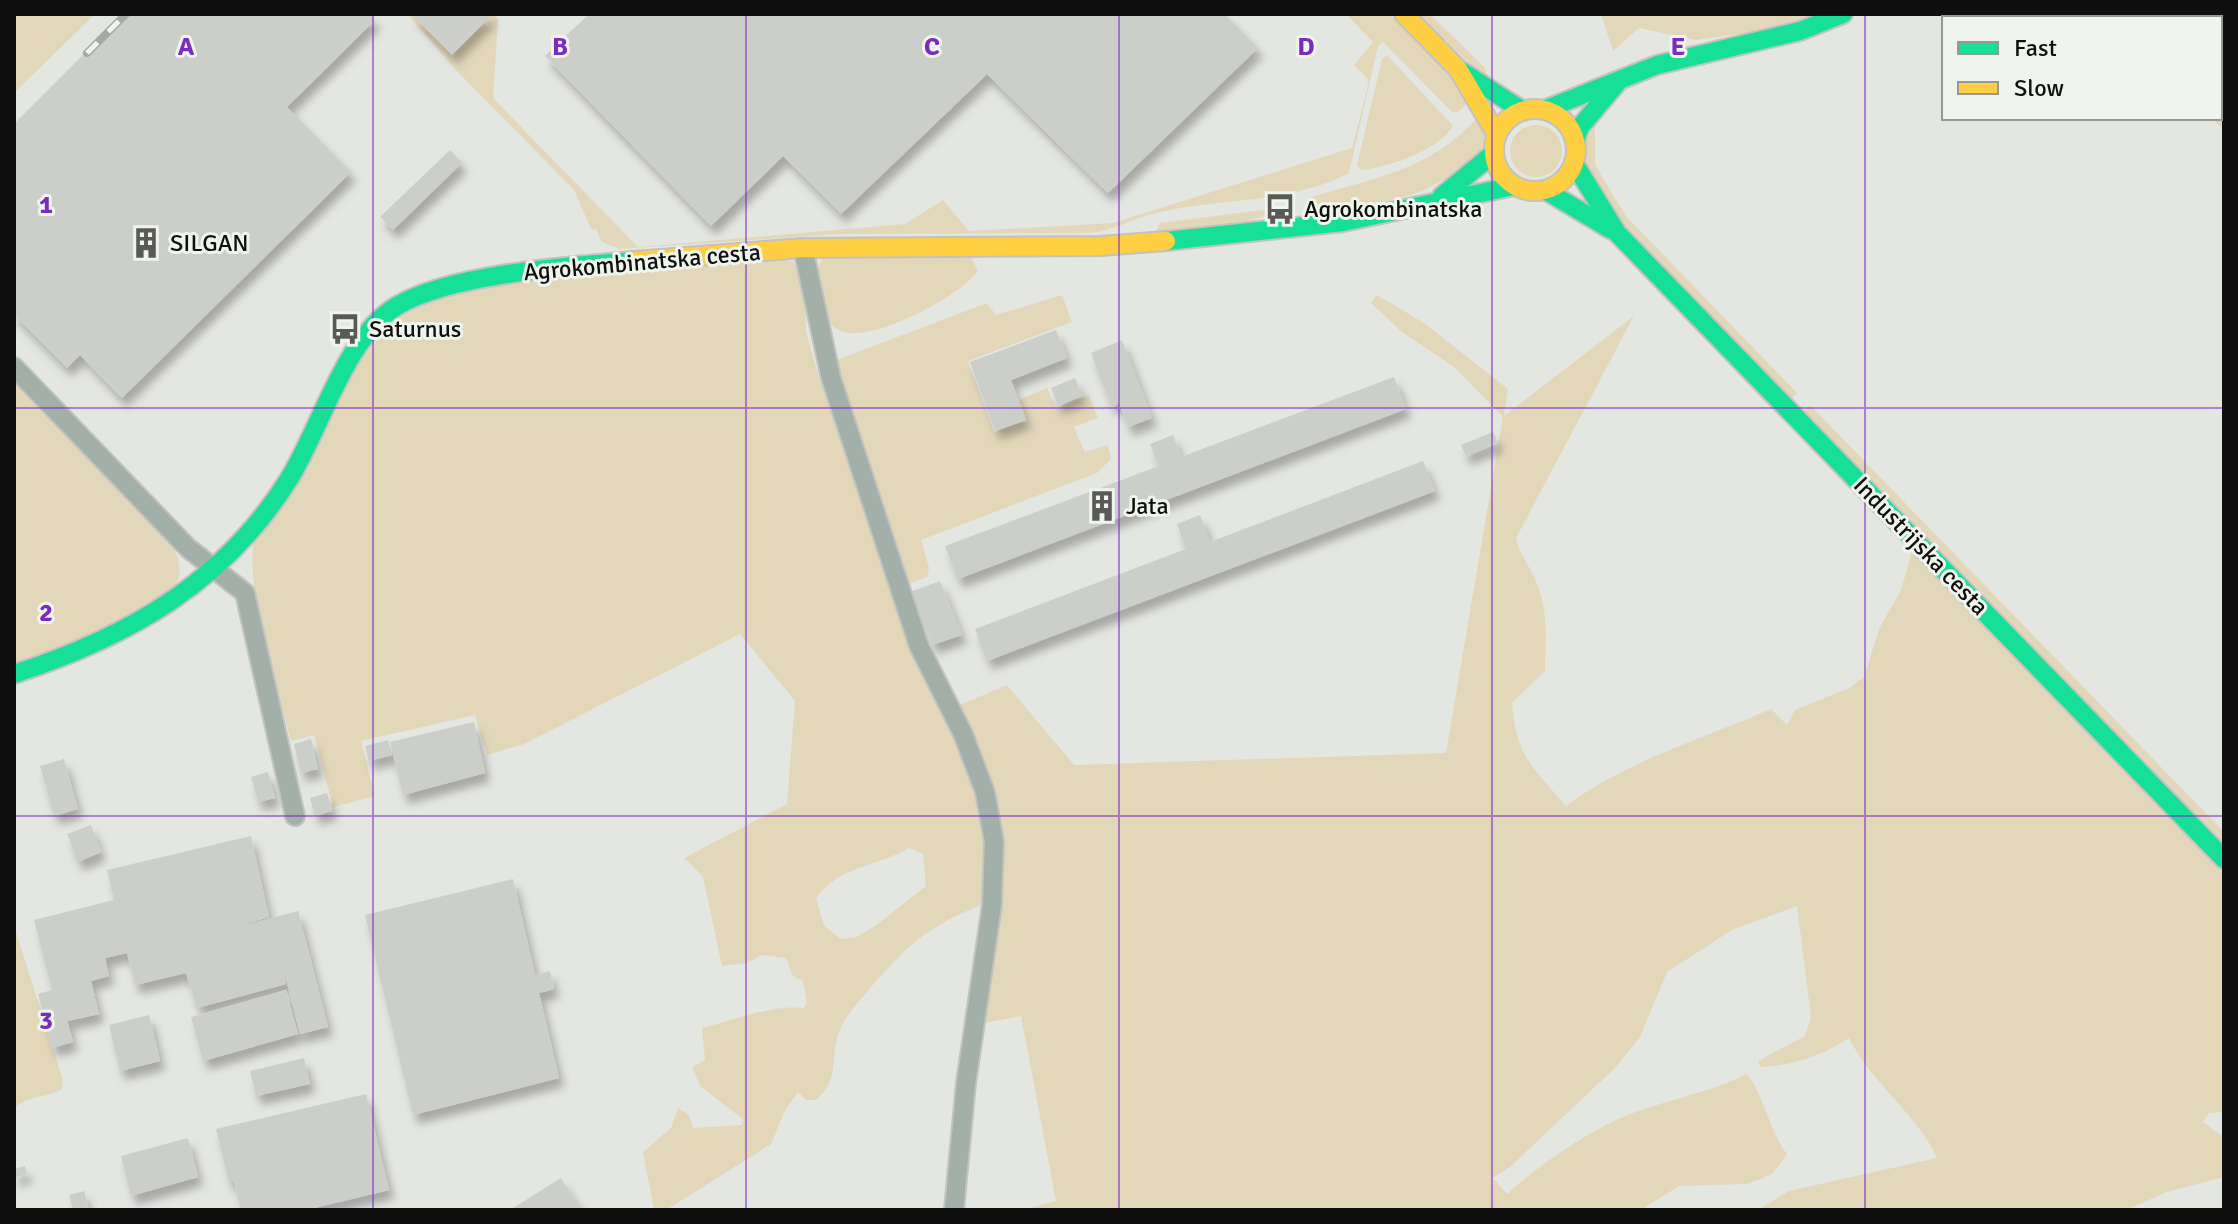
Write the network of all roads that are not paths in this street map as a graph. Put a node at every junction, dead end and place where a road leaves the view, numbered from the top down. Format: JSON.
{"nodes":[{"id":1,"x":1404,"y":14,"type":"edge"},
{"id":2,"x":1843,"y":14,"type":"edge"},
{"id":3,"x":1458,"y":69,"type":"junction"},
{"id":4,"x":1617,"y":83,"type":"junction"},
{"id":5,"x":1544,"y":110,"type":"junction"},
{"id":6,"x":1523,"y":111,"type":"junction"},
{"id":7,"x":1575,"y":140,"type":"junction"},
{"id":8,"x":1496,"y":144,"type":"junction"},
{"id":9,"x":1574,"y":163,"type":"junction"},
{"id":10,"x":1514,"y":186,"type":"junction"},
{"id":11,"x":1545,"y":190,"type":"junction"},
{"id":12,"x":1440,"y":199,"type":"junction"},
{"id":13,"x":1617,"y":233,"type":"junction"},
{"id":14,"x":803,"y":248,"type":"junction"},
{"id":15,"x":14,"y":367,"type":"edge"},
{"id":16,"x":215,"y":568,"type":"junction"},
{"id":17,"x":14,"y":674,"type":"edge"},
{"id":18,"x":295,"y":816,"type":"dead end"},
{"id":19,"x":2224,"y":859,"type":"edge"},
{"id":20,"x":954,"y":1210,"type":"edge"}],
"edges":[{"from":1,"to":3,"type":"street"},
{"from":2,"to":4,"type":"street"},
{"from":3,"to":6,"type":"street"},
{"from":3,"to":8,"type":"street"},
{"from":4,"to":5,"type":"street"},
{"from":4,"to":7,"type":"street"},
{"from":5,"to":6,"type":"street"},
{"from":5,"to":7,"type":"street"},
{"from":6,"to":8,"type":"street"},
{"from":7,"to":9,"type":"street"},
{"from":8,"to":10,"type":"street"},
{"from":8,"to":12,"type":"street","name":"Agrokombinatska cesta"},
{"from":9,"to":11,"type":"street"},
{"from":9,"to":13,"type":"street","name":"Industrijska cesta"},
{"from":10,"to":11,"type":"street"},
{"from":10,"to":12,"type":"street","name":"Agrokombinatska cesta"},
{"from":11,"to":13,"type":"street","name":"Industrijska cesta"},
{"from":12,"to":14,"type":"street","name":"Agrokombinatska cesta"},
{"from":13,"to":19,"type":"street","name":"Industrijska cesta"},
{"from":14,"to":16,"type":"street","name":"Agrokombinatska cesta"},
{"from":14,"to":20,"type":"street"},
{"from":15,"to":16,"type":"street"},
{"from":16,"to":17,"type":"street","name":"Agrokombinatska cesta"},
{"from":16,"to":18,"type":"street"}]}
